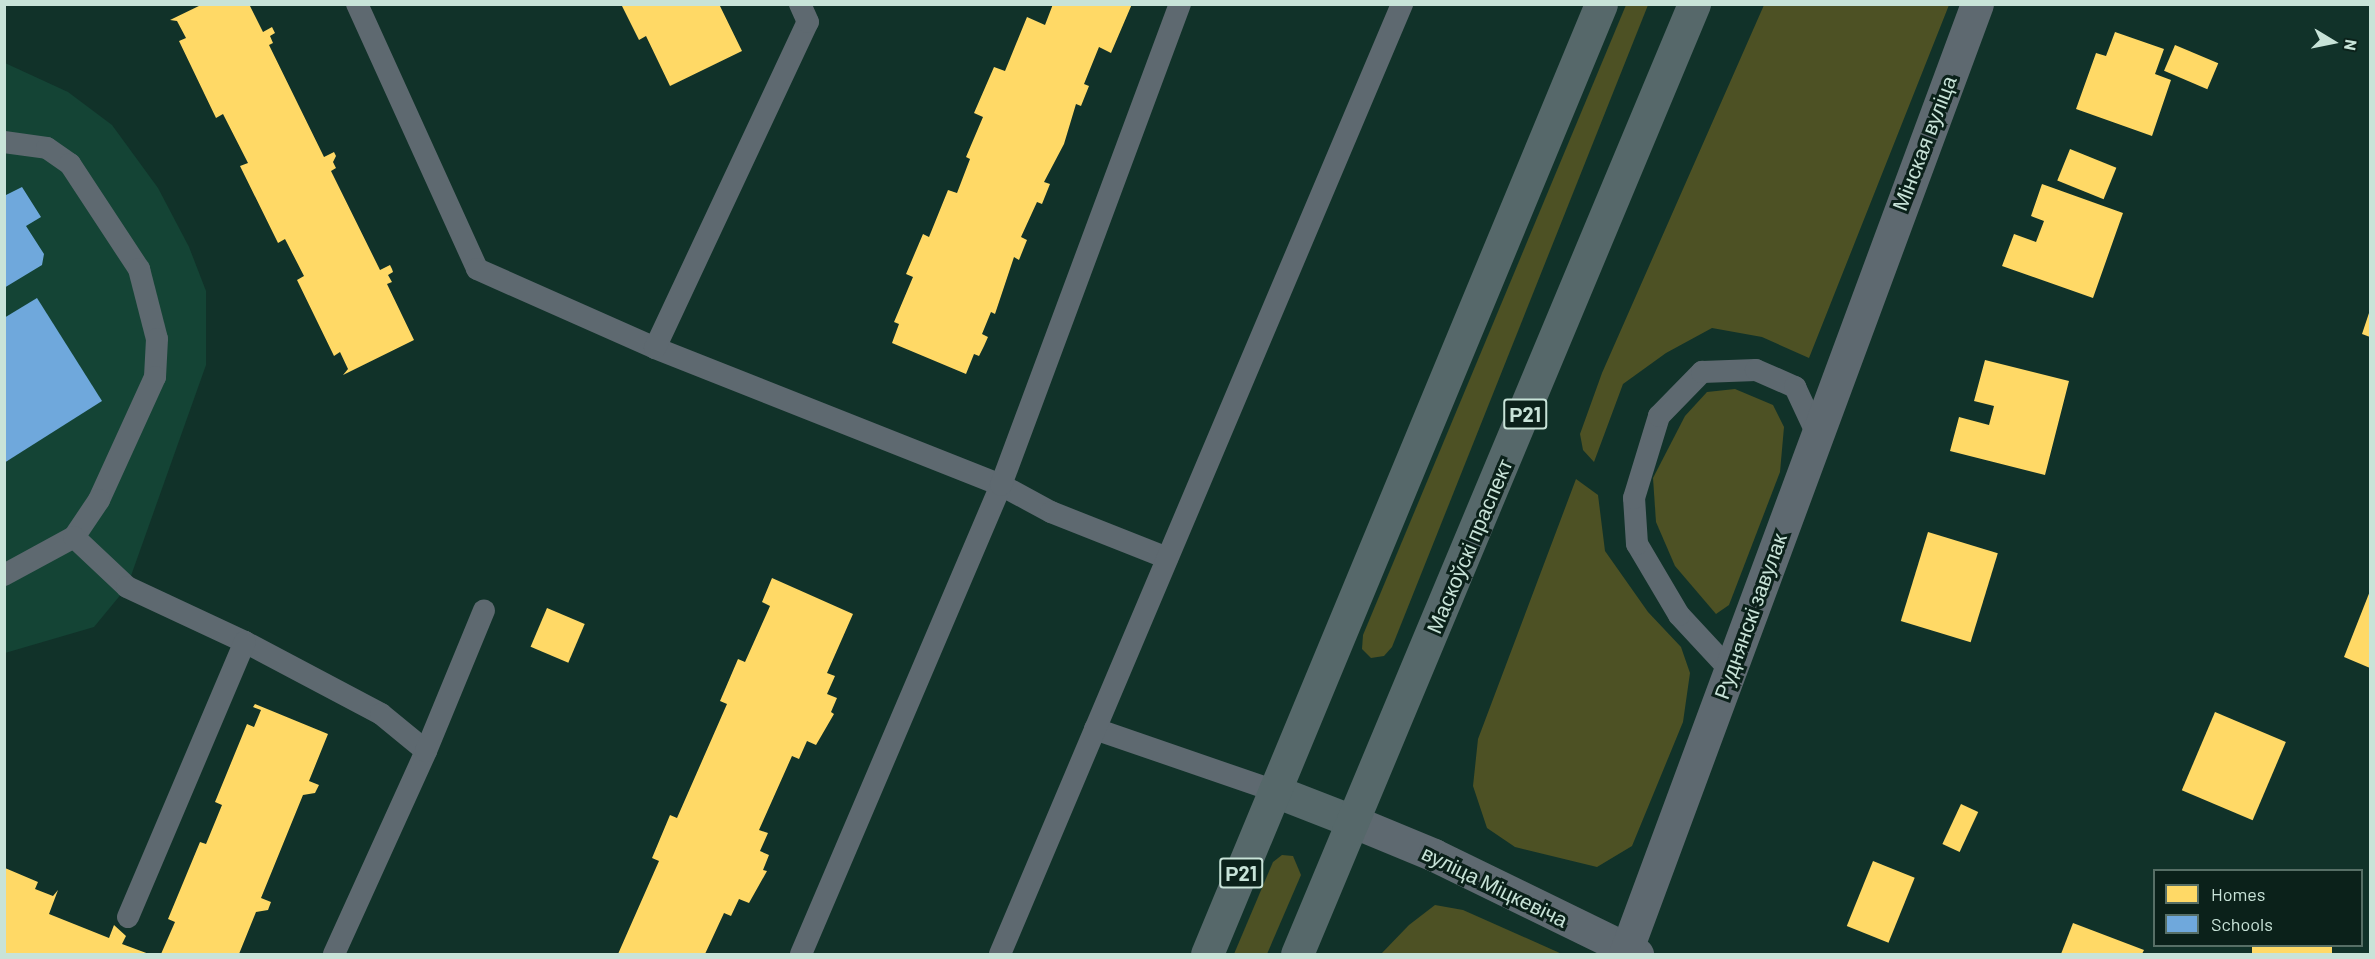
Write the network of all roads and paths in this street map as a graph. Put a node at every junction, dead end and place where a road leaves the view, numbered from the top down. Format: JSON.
{"nodes":[{"id":1,"x":357,"y":4,"type":"edge"},
{"id":2,"x":800,"y":4,"type":"edge"},
{"id":3,"x":1180,"y":4,"type":"edge"},
{"id":4,"x":1402,"y":4,"type":"edge"},
{"id":5,"x":1601,"y":4,"type":"edge"},
{"id":6,"x":1694,"y":4,"type":"edge"},
{"id":7,"x":1977,"y":4,"type":"edge"},
{"id":8,"x":4,"y":142,"type":"edge"},
{"id":9,"x":1871,"y":281,"type":"joint"},
{"id":10,"x":655,"y":348,"type":"junction"},
{"id":11,"x":1816,"y":432,"type":"junction"},
{"id":12,"x":1001,"y":485,"type":"junction"},
{"id":13,"x":74,"y":537,"type":"junction"},
{"id":14,"x":1167,"y":558,"type":"junction"},
{"id":15,"x":4,"y":575,"type":"edge"},
{"id":16,"x":484,"y":610,"type":"dead end"},
{"id":17,"x":245,"y":642,"type":"junction"},
{"id":18,"x":1731,"y":671,"type":"junction"},
{"id":19,"x":1095,"y":729,"type":"junction"},
{"id":20,"x":426,"y":751,"type":"junction"},
{"id":21,"x":1275,"y":791,"type":"junction"},
{"id":22,"x":1352,"y":821,"type":"junction"},
{"id":23,"x":128,"y":917,"type":"dead end"},
{"id":24,"x":1629,"y":953,"type":"edge"},
{"id":25,"x":334,"y":954,"type":"edge"},
{"id":26,"x":801,"y":954,"type":"edge"},
{"id":27,"x":1000,"y":954,"type":"edge"},
{"id":28,"x":1207,"y":954,"type":"edge"},
{"id":29,"x":1296,"y":954,"type":"edge"}],
"edges":[{"from":1,"to":10,"type":"lane"},
{"from":2,"to":10,"type":"lane"},
{"from":3,"to":12,"type":"lane"},
{"from":4,"to":14,"type":"lane"},
{"from":5,"to":21,"type":"main road","number":"Р21"},
{"from":6,"to":22,"type":"main road","name":"Маскоўскі праспект","number":"Р21"},
{"from":7,"to":9,"type":"street","name":"Мінская вуліца"},
{"from":8,"to":13,"type":"lane"},
{"from":9,"to":11,"type":"street","name":"Руднянскі завулак"},
{"from":10,"to":12,"type":"lane"},
{"from":11,"to":18,"type":"street","name":"Руднянскі завулак"},
{"from":11,"to":18,"type":"lane"},
{"from":12,"to":14,"type":"lane"},
{"from":12,"to":26,"type":"lane"},
{"from":13,"to":15,"type":"lane"},
{"from":13,"to":17,"type":"lane"},
{"from":14,"to":19,"type":"lane"},
{"from":16,"to":20,"type":"lane"},
{"from":17,"to":20,"type":"lane"},
{"from":17,"to":23,"type":"lane"},
{"from":18,"to":24,"type":"street","name":"Руднянскі завулак"},
{"from":19,"to":21,"type":"lane"},
{"from":19,"to":27,"type":"lane"},
{"from":20,"to":25,"type":"lane"},
{"from":21,"to":22,"type":"main road"},
{"from":21,"to":28,"type":"main road","number":"Р21"},
{"from":22,"to":24,"type":"street","name":"вуліца Міцкевіча"},
{"from":22,"to":29,"type":"main road","name":"Маскоўскі праспект","number":"Р21"}]}
